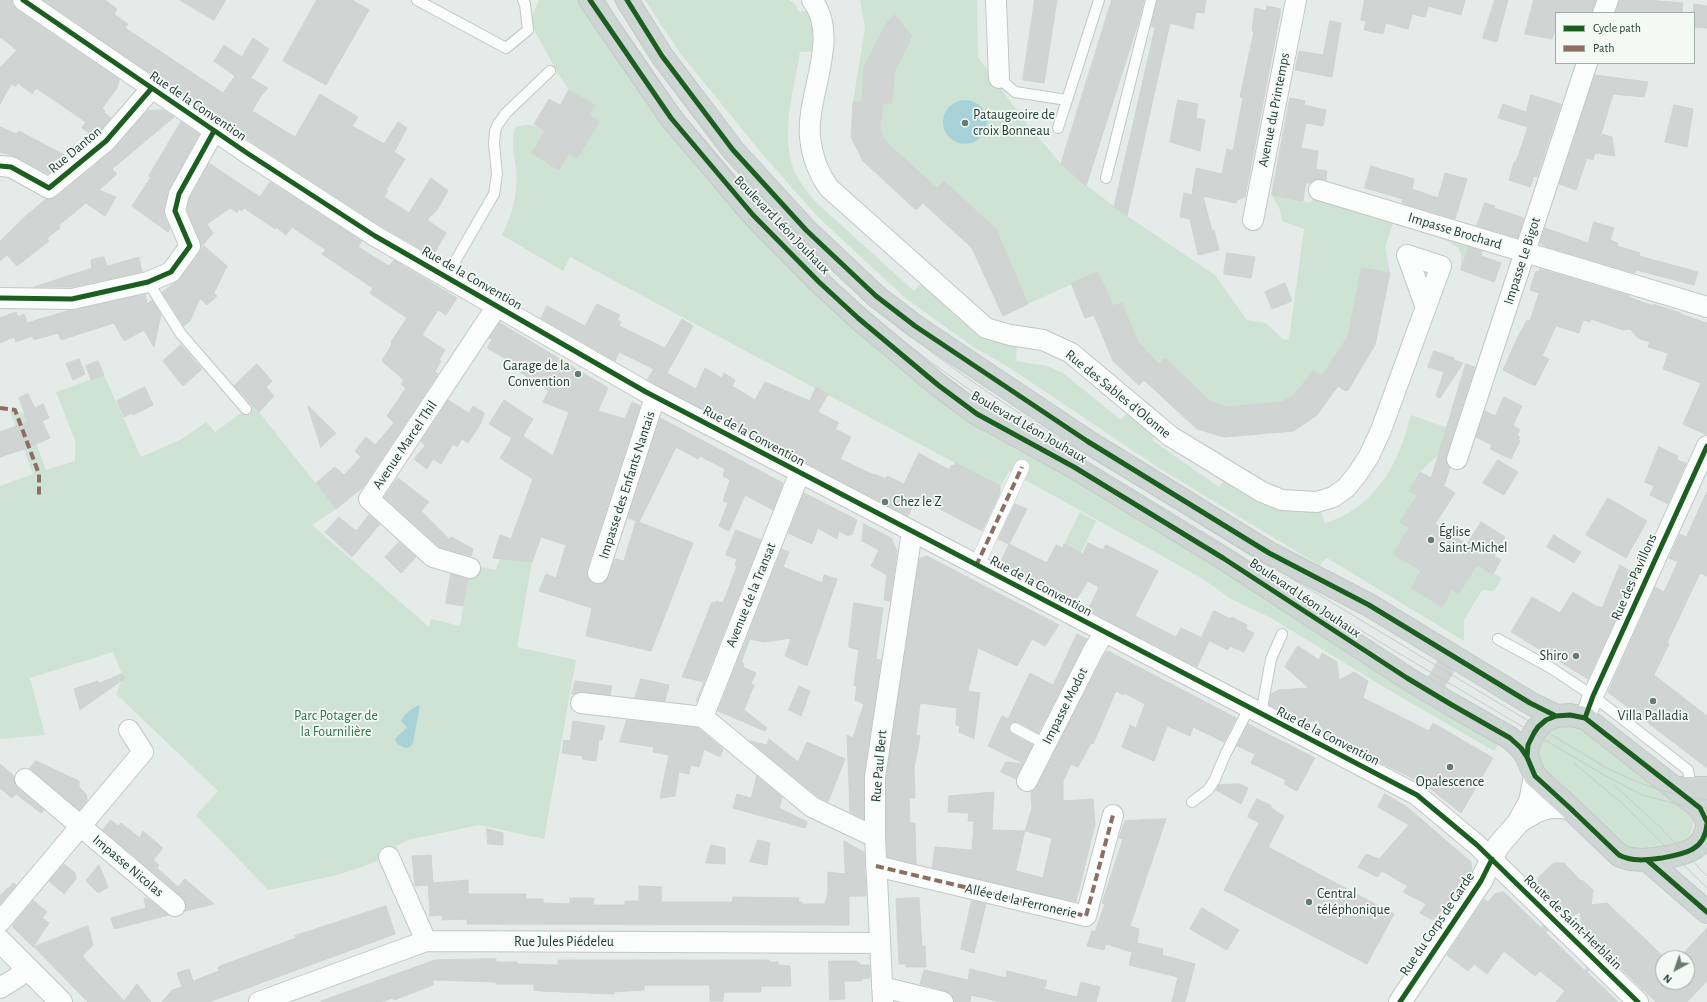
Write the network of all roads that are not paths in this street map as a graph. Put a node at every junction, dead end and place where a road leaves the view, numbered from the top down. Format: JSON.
{"nodes":[{"id":1,"x":23,"y":0,"type":"edge"},
{"id":2,"x":417,"y":0,"type":"edge"},
{"id":3,"x":523,"y":0,"type":"edge"},
{"id":4,"x":590,"y":0,"type":"edge"},
{"id":5,"x":628,"y":0,"type":"edge"},
{"id":6,"x":812,"y":0,"type":"edge"},
{"id":7,"x":996,"y":0,"type":"edge"},
{"id":8,"x":1099,"y":0,"type":"edge"},
{"id":9,"x":1151,"y":0,"type":"edge"},
{"id":10,"x":1296,"y":0,"type":"edge"},
{"id":11,"x":1608,"y":0,"type":"edge"},
{"id":12,"x":1603,"y":12,"type":"edge"},
{"id":13,"x":1587,"y":64,"type":"edge"},
{"id":14,"x":550,"y":71,"type":"dead end"},
{"id":15,"x":999,"y":78,"type":"joint"},
{"id":16,"x":151,"y":89,"type":"junction"},
{"id":17,"x":1067,"y":100,"type":"junction"},
{"id":18,"x":1058,"y":128,"type":"dead end"},
{"id":19,"x":214,"y":131,"type":"junction"},
{"id":20,"x":0,"y":166,"type":"edge"},
{"id":21,"x":1106,"y":178,"type":"dead end"},
{"id":22,"x":1319,"y":190,"type":"dead end"},
{"id":23,"x":1253,"y":220,"type":"dead end"},
{"id":24,"x":1525,"y":252,"type":"junction"},
{"id":25,"x":446,"y":277,"type":"junction"},
{"id":26,"x":148,"y":282,"type":"junction"},
{"id":27,"x":0,"y":298,"type":"edge"},
{"id":28,"x":497,"y":306,"type":"junction"},
{"id":29,"x":1707,"y":307,"type":"edge"},
{"id":30,"x":1426,"y":308,"type":"dead end"},
{"id":31,"x":655,"y":397,"type":"junction"},
{"id":32,"x":246,"y":409,"type":"dead end"},
{"id":33,"x":1707,"y":446,"type":"edge"},
{"id":34,"x":1457,"y":459,"type":"dead end"},
{"id":35,"x":1022,"y":467,"type":"dead end"},
{"id":36,"x":801,"y":474,"type":"junction"},
{"id":37,"x":914,"y":532,"type":"junction"},
{"id":38,"x":976,"y":566,"type":"junction"},
{"id":39,"x":470,"y":568,"type":"dead end"},
{"id":40,"x":598,"y":573,"type":"dead end"},
{"id":41,"x":1104,"y":633,"type":"junction"},
{"id":42,"x":1282,"y":634,"type":"dead end"},
{"id":43,"x":1498,"y":639,"type":"dead end"},
{"id":44,"x":1593,"y":696,"type":"junction"},
{"id":45,"x":581,"y":703,"type":"dead end"},
{"id":46,"x":1255,"y":711,"type":"junction"},
{"id":47,"x":1556,"y":716,"type":"junction"},
{"id":48,"x":703,"y":717,"type":"junction"},
{"id":49,"x":1585,"y":718,"type":"junction"},
{"id":50,"x":1015,"y":728,"type":"dead end"},
{"id":51,"x":129,"y":730,"type":"dead end"},
{"id":52,"x":1045,"y":744,"type":"junction"},
{"id":53,"x":1531,"y":766,"type":"junction"},
{"id":54,"x":25,"y":779,"type":"dead end"},
{"id":55,"x":1027,"y":781,"type":"dead end"},
{"id":56,"x":1689,"y":788,"type":"edge"},
{"id":57,"x":1192,"y":802,"type":"dead end"},
{"id":58,"x":1570,"y":808,"type":"junction"},
{"id":59,"x":1113,"y":814,"type":"dead end"},
{"id":60,"x":1518,"y":823,"type":"junction"},
{"id":61,"x":80,"y":827,"type":"junction"},
{"id":62,"x":1706,"y":834,"type":"edge"},
{"id":63,"x":875,"y":837,"type":"junction"},
{"id":64,"x":390,"y":857,"type":"dead end"},
{"id":65,"x":1492,"y":859,"type":"junction"},
{"id":66,"x":1647,"y":860,"type":"junction"},
{"id":67,"x":876,"y":866,"type":"junction"},
{"id":68,"x":175,"y":906,"type":"dead end"},
{"id":69,"x":1707,"y":912,"type":"edge"},
{"id":70,"x":0,"y":922,"type":"edge"},
{"id":71,"x":0,"y":941,"type":"edge"},
{"id":72,"x":426,"y":941,"type":"junction"},
{"id":73,"x":880,"y":942,"type":"junction"},
{"id":74,"x":25,"y":967,"type":"junction"},
{"id":75,"x":0,"y":988,"type":"edge"},
{"id":76,"x":883,"y":995,"type":"edge"},
{"id":77,"x":1632,"y":1000,"type":"edge"},
{"id":78,"x":61,"y":1002,"type":"edge"},
{"id":79,"x":259,"y":1002,"type":"edge"},
{"id":80,"x":943,"y":1002,"type":"edge"},
{"id":81,"x":1400,"y":1002,"type":"edge"}],
"edges":[{"from":1,"to":16,"type":"street","name":"Rue de la Convention"},
{"from":2,"to":3,"type":"lane"},
{"from":4,"to":53,"type":"main road","name":"Boulevard Léon Jouhaux"},
{"from":5,"to":47,"type":"main road","name":"Boulevard Léon Jouhaux"},
{"from":6,"to":30,"type":"street","name":"Rue des Sables d'Olonne"},
{"from":7,"to":15,"type":"street"},
{"from":8,"to":17,"type":"lane"},
{"from":9,"to":21,"type":"lane"},
{"from":10,"to":23,"type":"street","name":"Avenue du Printemps"},
{"from":11,"to":12,"type":"street"},
{"from":13,"to":24,"type":"street","name":"Impasse Le Bigot"},
{"from":14,"to":25,"type":"lane"},
{"from":15,"to":17,"type":"lane"},
{"from":16,"to":19,"type":"street","name":"Rue de la Convention"},
{"from":16,"to":20,"type":"street","name":"Rue Danton"},
{"from":17,"to":18,"type":"lane"},
{"from":19,"to":25,"type":"street","name":"Rue de la Convention"},
{"from":19,"to":26,"type":"street"},
{"from":22,"to":24,"type":"street","name":"Impasse Brochard"},
{"from":24,"to":29,"type":"street","name":"Impasse Brochard"},
{"from":24,"to":34,"type":"street","name":"Impasse Le Bigot"},
{"from":25,"to":28,"type":"street","name":"Rue de la Convention"},
{"from":26,"to":27,"type":"street"},
{"from":26,"to":32,"type":"lane"},
{"from":28,"to":31,"type":"street","name":"Rue de la Convention"},
{"from":28,"to":39,"type":"street","name":"Avenue Marcel Thil"},
{"from":31,"to":36,"type":"street","name":"Rue de la Convention"},
{"from":31,"to":40,"type":"street","name":"Impasse des Enfants Nantais"},
{"from":33,"to":44,"type":"street","name":"Rue des Pavillons"},
{"from":35,"to":38,"type":"street"},
{"from":36,"to":37,"type":"street","name":"Rue de la Convention"},
{"from":36,"to":48,"type":"street","name":"Avenue de la Transat"},
{"from":37,"to":38,"type":"street","name":"Rue de la Convention"},
{"from":37,"to":63,"type":"street","name":"Rue Paul Bert"},
{"from":38,"to":41,"type":"street","name":"Rue de la Convention"},
{"from":41,"to":46,"type":"street","name":"Rue de la Convention"},
{"from":41,"to":52,"type":"street","name":"Impasse Modot"},
{"from":42,"to":46,"type":"lane"},
{"from":43,"to":44,"type":"lane"},
{"from":44,"to":49,"type":"street","name":"Rue des Pavillons"},
{"from":44,"to":56,"type":"lane"},
{"from":45,"to":48,"type":"street"},
{"from":46,"to":57,"type":"lane"},
{"from":46,"to":65,"type":"street","name":"Rue de la Convention"},
{"from":47,"to":49,"type":"main road"},
{"from":47,"to":53,"type":"main road"},
{"from":48,"to":63,"type":"street"},
{"from":49,"to":56,"type":"main road"},
{"from":50,"to":52,"type":"lane"},
{"from":51,"to":61,"type":"street","name":"Impasse Nicolas"},
{"from":52,"to":55,"type":"street","name":"Impasse Modot"},
{"from":53,"to":58,"type":"main road","name":"Boulevard Léon Jouhaux"},
{"from":53,"to":60,"type":"street","name":"Rue du Corps de Garde"},
{"from":54,"to":61,"type":"street","name":"Impasse Nicolas"},
{"from":56,"to":62,"type":"main road"},
{"from":58,"to":60,"type":"street","name":"Rue du Corps de Garde"},
{"from":58,"to":66,"type":"main road","name":"Boulevard Léon Jouhaux"},
{"from":59,"to":67,"type":"street","name":"Allée de la Ferronerie"},
{"from":60,"to":65,"type":"street","name":"Rue du Corps de Garde"},
{"from":61,"to":68,"type":"street","name":"Impasse Nicolas"},
{"from":61,"to":70,"type":"street","name":"Impasse Nicolas"},
{"from":62,"to":66,"type":"main road","name":"Boulevard Léon Jouhaux"},
{"from":63,"to":67,"type":"street","name":"Rue Paul Bert"},
{"from":64,"to":72,"type":"street"},
{"from":65,"to":77,"type":"street","name":"Route de Saint-Herblain"},
{"from":65,"to":81,"type":"street","name":"Rue du Corps de Garde"},
{"from":66,"to":69,"type":"main road"},
{"from":67,"to":73,"type":"street","name":"Rue Paul Bert"},
{"from":71,"to":74,"type":"street"},
{"from":72,"to":73,"type":"street","name":"Rue Jules Piédeleu"},
{"from":72,"to":79,"type":"street","name":"Rue Jules Piédeleu"},
{"from":73,"to":76,"type":"street","name":"Rue Paul Bert"},
{"from":74,"to":75,"type":"street"},
{"from":74,"to":78,"type":"street"},
{"from":76,"to":80,"type":"street"}]}
